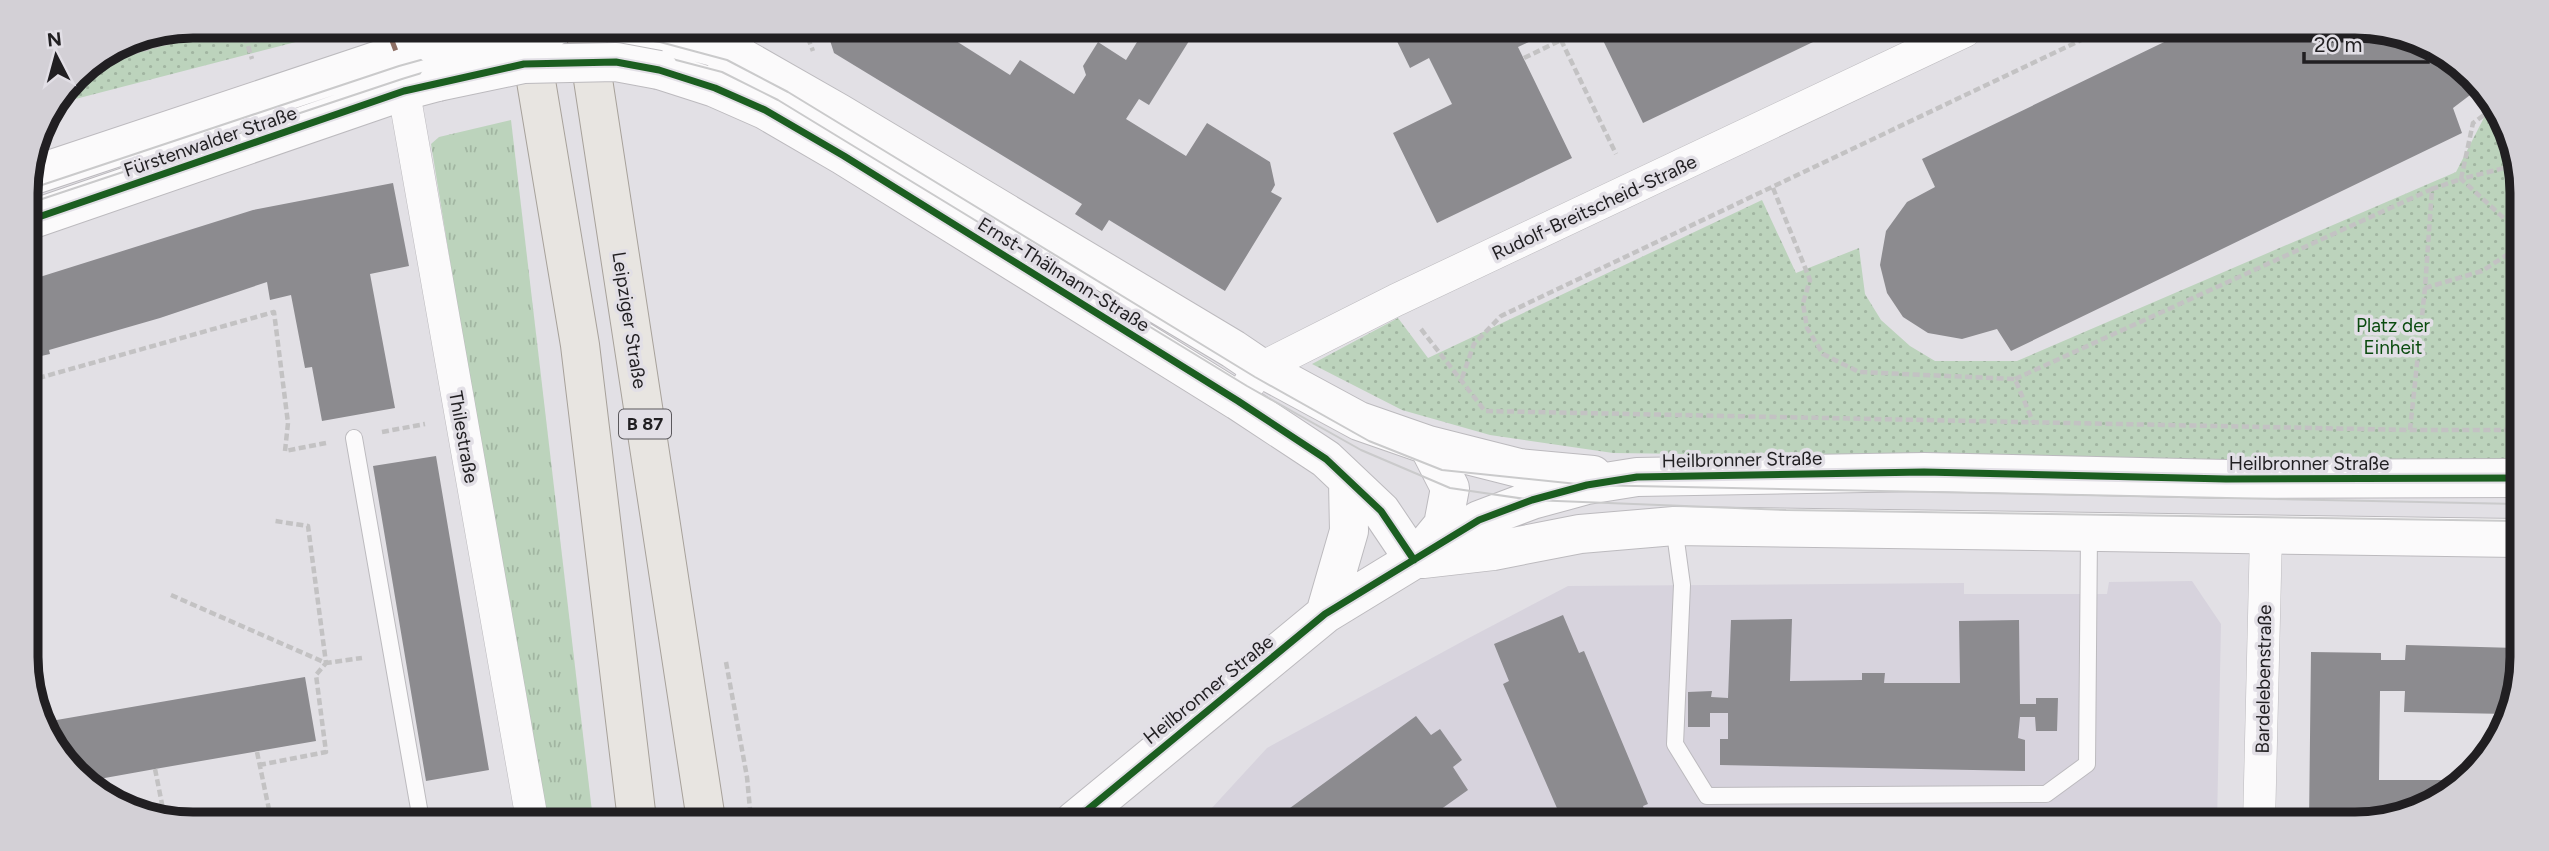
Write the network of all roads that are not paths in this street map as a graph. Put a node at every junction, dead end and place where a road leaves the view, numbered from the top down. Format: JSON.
{"nodes":[{"id":1,"x":1950,"y":38,"type":"edge"},
{"id":2,"x":498,"y":39,"type":"edge"},
{"id":3,"x":529,"y":39,"type":"edge"},
{"id":4,"x":587,"y":39,"type":"edge"},
{"id":5,"x":738,"y":40,"type":"edge"},
{"id":6,"x":425,"y":73,"type":"junction"},
{"id":7,"x":715,"y":88,"type":"junction"},
{"id":8,"x":40,"y":173,"type":"edge"},
{"id":9,"x":39,"y":216,"type":"edge"},
{"id":10,"x":1261,"y":368,"type":"junction"},
{"id":11,"x":1238,"y":401,"type":"junction"},
{"id":12,"x":354,"y":438,"type":"dead end"},
{"id":13,"x":1428,"y":445,"type":"junction"},
{"id":14,"x":1637,"y":477,"type":"junction"},
{"id":15,"x":2510,"y":478,"type":"edge"},
{"id":16,"x":1348,"y":481,"type":"junction"},
{"id":17,"x":1674,"y":526,"type":"junction"},
{"id":18,"x":2090,"y":533,"type":"junction"},
{"id":19,"x":2266,"y":534,"type":"junction"},
{"id":20,"x":2510,"y":538,"type":"edge"},
{"id":21,"x":1414,"y":560,"type":"junction"},
{"id":22,"x":1325,"y":614,"type":"junction"},
{"id":23,"x":420,"y":812,"type":"edge"},
{"id":24,"x":531,"y":812,"type":"edge"},
{"id":25,"x":636,"y":812,"type":"edge"},
{"id":26,"x":705,"y":812,"type":"edge"},
{"id":27,"x":1085,"y":812,"type":"edge"},
{"id":28,"x":2259,"y":812,"type":"edge"}],
"edges":[{"from":1,"to":10,"type":"street","name":"Rudolf-Breitscheid-Straße"},
{"from":2,"to":6,"type":"street","bridge":true},
{"from":3,"to":25,"type":"main road","number":"B 87"},
{"from":4,"to":26,"type":"main road","name":"Leipziger Straße","number":"B 87"},
{"from":5,"to":7,"type":"street"},
{"from":5,"to":10,"type":"street","name":"Ernst-Thälmann-Straße"},
{"from":6,"to":7,"type":"street","name":"Ernst-Thälmann-Straße","bridge":true},
{"from":6,"to":8,"type":"street","name":"Fürstenwalder Straße"},
{"from":6,"to":9,"type":"street","name":"Fürstenwalder Straße"},
{"from":6,"to":24,"type":"street","name":"Thilestraße"},
{"from":7,"to":11,"type":"street","name":"Ernst-Thälmann-Straße"},
{"from":10,"to":11,"type":"street","name":"Rudolf-Breitscheid-Straße"},
{"from":10,"to":13,"type":"street","name":"Ernst-Thälmann-Straße"},
{"from":11,"to":16,"type":"street","name":"Ernst-Thälmann-Straße"},
{"from":12,"to":23,"type":"lane"},
{"from":13,"to":14,"type":"street","name":"Ernst-Thälmann-Straße"},
{"from":13,"to":21,"type":"street"},
{"from":14,"to":15,"type":"street","name":"Heilbronner Straße"},
{"from":14,"to":21,"type":"street","name":"Heilbronner Straße"},
{"from":16,"to":21,"type":"street","name":"Ernst-Thälmann-Straße"},
{"from":16,"to":22,"type":"street"},
{"from":17,"to":18,"type":"street","name":"Heilbronner Straße"},
{"from":17,"to":18,"type":"lane"},
{"from":17,"to":21,"type":"street","name":"Heilbronner Straße"},
{"from":18,"to":19,"type":"street","name":"Heilbronner Straße"},
{"from":19,"to":20,"type":"street","name":"Heilbronner Straße"},
{"from":19,"to":28,"type":"street","name":"Bardelebenstraße"},
{"from":21,"to":22,"type":"street","name":"Heilbronner Straße"},
{"from":22,"to":27,"type":"street","name":"Heilbronner Straße"}]}
